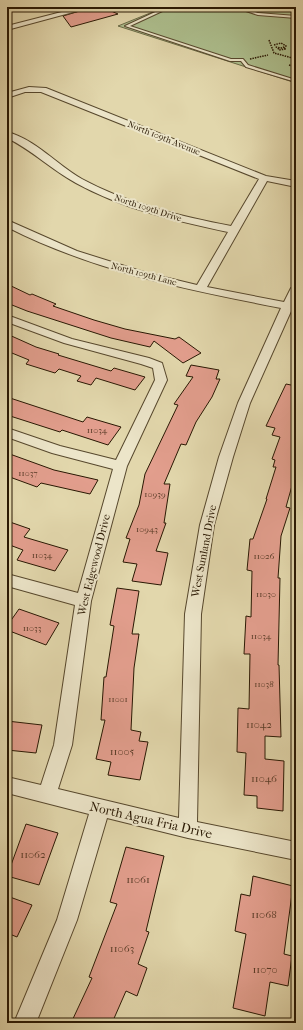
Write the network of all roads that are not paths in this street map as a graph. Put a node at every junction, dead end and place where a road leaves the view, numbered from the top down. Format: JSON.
{"nodes":[{"id":1,"x":89,"y":7,"type":"edge"},
{"id":2,"x":169,"y":7,"type":"edge"},
{"id":3,"x":236,"y":7,"type":"edge"},
{"id":4,"x":296,"y":17,"type":"edge"},
{"id":5,"x":38,"y":20,"type":"junction"},
{"id":6,"x":50,"y":26,"type":"dead end"},
{"id":7,"x":7,"y":28,"type":"edge"},
{"id":8,"x":296,"y":81,"type":"edge"},
{"id":9,"x":7,"y":96,"type":"edge"},
{"id":10,"x":7,"y":135,"type":"edge"},
{"id":11,"x":264,"y":178,"type":"junction"},
{"id":12,"x":296,"y":184,"type":"edge"},
{"id":13,"x":7,"y":223,"type":"edge"},
{"id":14,"x":234,"y":230,"type":"junction"},
{"id":15,"x":200,"y":288,"type":"junction"},
{"id":16,"x":296,"y":288,"type":"edge"},
{"id":17,"x":288,"y":306,"type":"junction"},
{"id":18,"x":7,"y":318,"type":"edge"},
{"id":19,"x":7,"y":432,"type":"edge"},
{"id":20,"x":120,"y":466,"type":"junction"},
{"id":21,"x":7,"y":580,"type":"edge"},
{"id":22,"x":83,"y":601,"type":"junction"},
{"id":23,"x":7,"y":785,"type":"edge"},
{"id":24,"x":47,"y":795,"type":"junction"},
{"id":25,"x":100,"y":809,"type":"junction"},
{"id":26,"x":188,"y":829,"type":"junction"},
{"id":27,"x":296,"y":852,"type":"edge"},
{"id":28,"x":25,"y":1023,"type":"edge"}],
"edges":[{"from":1,"to":5,"type":"street"},
{"from":2,"to":8,"type":"lane"},
{"from":3,"to":4,"type":"lane"},
{"from":5,"to":6,"type":"street"},
{"from":5,"to":7,"type":"street"},
{"from":9,"to":11,"type":"street","name":"North 109th Avenue"},
{"from":10,"to":14,"type":"street","name":"North 109th Drive"},
{"from":11,"to":12,"type":"street","name":"North 109th Avenue"},
{"from":11,"to":14,"type":"street"},
{"from":13,"to":15,"type":"street","name":"North 109th Lane"},
{"from":14,"to":15,"type":"street"},
{"from":15,"to":17,"type":"street","name":"North 109th Lane"},
{"from":16,"to":17,"type":"street","name":"West Sunland Drive"},
{"from":17,"to":26,"type":"street","name":"West Sunland Drive"},
{"from":18,"to":20,"type":"street","name":"West Edgewood Drive"},
{"from":19,"to":20,"type":"street"},
{"from":20,"to":22,"type":"street","name":"West Edgewood Drive"},
{"from":21,"to":22,"type":"street"},
{"from":22,"to":24,"type":"street","name":"West Edgewood Drive"},
{"from":23,"to":24,"type":"street","name":"North Agua Fria Drive"},
{"from":24,"to":25,"type":"street","name":"North Agua Fria Drive"},
{"from":25,"to":26,"type":"street","name":"North Agua Fria Drive"},
{"from":25,"to":28,"type":"street"},
{"from":26,"to":27,"type":"street","name":"North Agua Fria Drive"}]}
